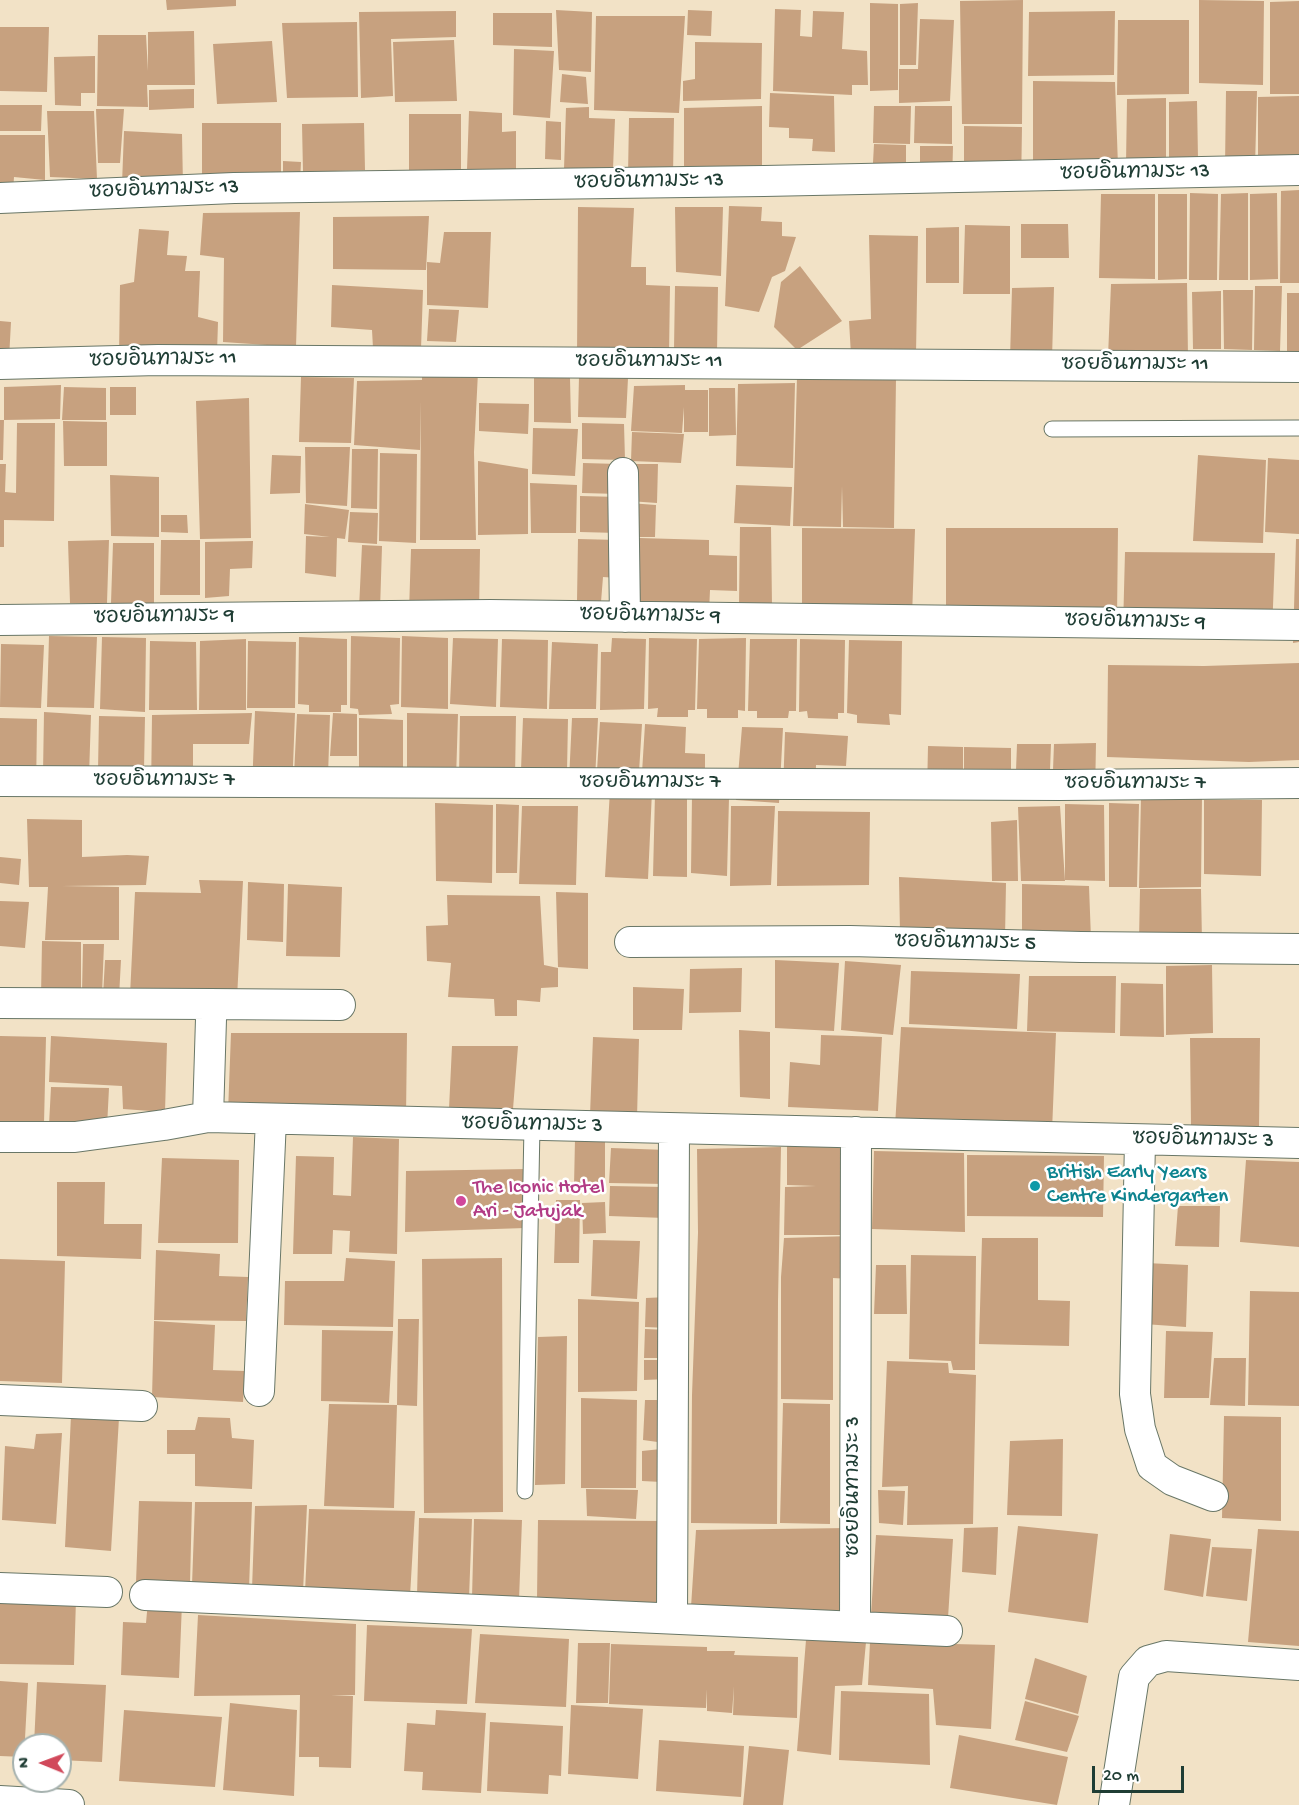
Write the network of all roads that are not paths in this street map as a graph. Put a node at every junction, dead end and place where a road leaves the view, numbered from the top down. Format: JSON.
{"nodes":[{"id":1,"x":1299,"y":170,"type":"edge"},
{"id":2,"x":0,"y":198,"type":"edge"},
{"id":3,"x":0,"y":364,"type":"edge"},
{"id":4,"x":1299,"y":367,"type":"edge"},
{"id":5,"x":1299,"y":428,"type":"edge"},
{"id":6,"x":1052,"y":429,"type":"dead end"},
{"id":7,"x":623,"y":473,"type":"dead end"},
{"id":8,"x":624,"y":617,"type":"junction"},
{"id":9,"x":0,"y":620,"type":"edge"},
{"id":10,"x":1299,"y":626,"type":"edge"},
{"id":11,"x":0,"y":781,"type":"edge"},
{"id":12,"x":1299,"y":783,"type":"edge"},
{"id":13,"x":630,"y":942,"type":"dead end"},
{"id":14,"x":1299,"y":949,"type":"edge"},
{"id":15,"x":0,"y":1003,"type":"edge"},
{"id":16,"x":209,"y":1005,"type":"junction"},
{"id":17,"x":340,"y":1005,"type":"dead end"},
{"id":18,"x":208,"y":1117,"type":"junction"},
{"id":19,"x":271,"y":1119,"type":"junction"},
{"id":20,"x":532,"y":1126,"type":"junction"},
{"id":21,"x":674,"y":1129,"type":"junction"},
{"id":22,"x":856,"y":1132,"type":"junction"},
{"id":23,"x":0,"y":1137,"type":"edge"},
{"id":24,"x":1140,"y":1140,"type":"junction"},
{"id":25,"x":1299,"y":1143,"type":"edge"},
{"id":26,"x":259,"y":1391,"type":"dead end"},
{"id":27,"x":0,"y":1401,"type":"edge"},
{"id":28,"x":142,"y":1406,"type":"dead end"},
{"id":29,"x":525,"y":1491,"type":"dead end"},
{"id":30,"x":1213,"y":1496,"type":"dead end"},
{"id":31,"x":0,"y":1588,"type":"edge"},
{"id":32,"x":107,"y":1592,"type":"dead end"},
{"id":33,"x":145,"y":1595,"type":"dead end"},
{"id":34,"x":672,"y":1617,"type":"junction"},
{"id":35,"x":855,"y":1626,"type":"junction"},
{"id":36,"x":947,"y":1631,"type":"dead end"},
{"id":37,"x":1299,"y":1665,"type":"edge"},
{"id":38,"x":16,"y":1803,"type":"edge"},
{"id":39,"x":69,"y":1805,"type":"edge"},
{"id":40,"x":1114,"y":1805,"type":"edge"}],
"edges":[{"from":1,"to":2,"type":"street","name":"ซอยอินทามระ 13"},
{"from":3,"to":4,"type":"street","name":"ซอยอินทามระ 11"},
{"from":5,"to":6,"type":"lane"},
{"from":7,"to":8,"type":"street"},
{"from":8,"to":9,"type":"street","name":"ซอยอินทามระ 9"},
{"from":8,"to":10,"type":"street","name":"ซอยอินทามระ 9"},
{"from":11,"to":12,"type":"street","name":"ซอยอินทามระ 7"},
{"from":13,"to":14,"type":"street","name":"ซอยอินทามระ 5"},
{"from":15,"to":16,"type":"street"},
{"from":16,"to":17,"type":"street"},
{"from":16,"to":18,"type":"street"},
{"from":18,"to":19,"type":"street","name":"ซอยอินทามระ 3"},
{"from":18,"to":23,"type":"street","name":"ซอยอินทามระ 3"},
{"from":19,"to":20,"type":"street","name":"ซอยอินทามระ 3"},
{"from":19,"to":26,"type":"street"},
{"from":20,"to":21,"type":"street","name":"ซอยอินทามระ 3"},
{"from":20,"to":29,"type":"lane"},
{"from":21,"to":22,"type":"street","name":"ซอยอินทามระ 3"},
{"from":21,"to":34,"type":"street"},
{"from":22,"to":24,"type":"street","name":"ซอยอินทามระ 3"},
{"from":22,"to":35,"type":"street","name":"ซอยอินทามระ 3"},
{"from":24,"to":25,"type":"street","name":"ซอยอินทามระ 3"},
{"from":24,"to":30,"type":"street"},
{"from":27,"to":28,"type":"street"},
{"from":31,"to":32,"type":"street"},
{"from":33,"to":34,"type":"street"},
{"from":34,"to":35,"type":"street"},
{"from":35,"to":36,"type":"street"},
{"from":37,"to":40,"type":"street"},
{"from":38,"to":39,"type":"street"}]}
